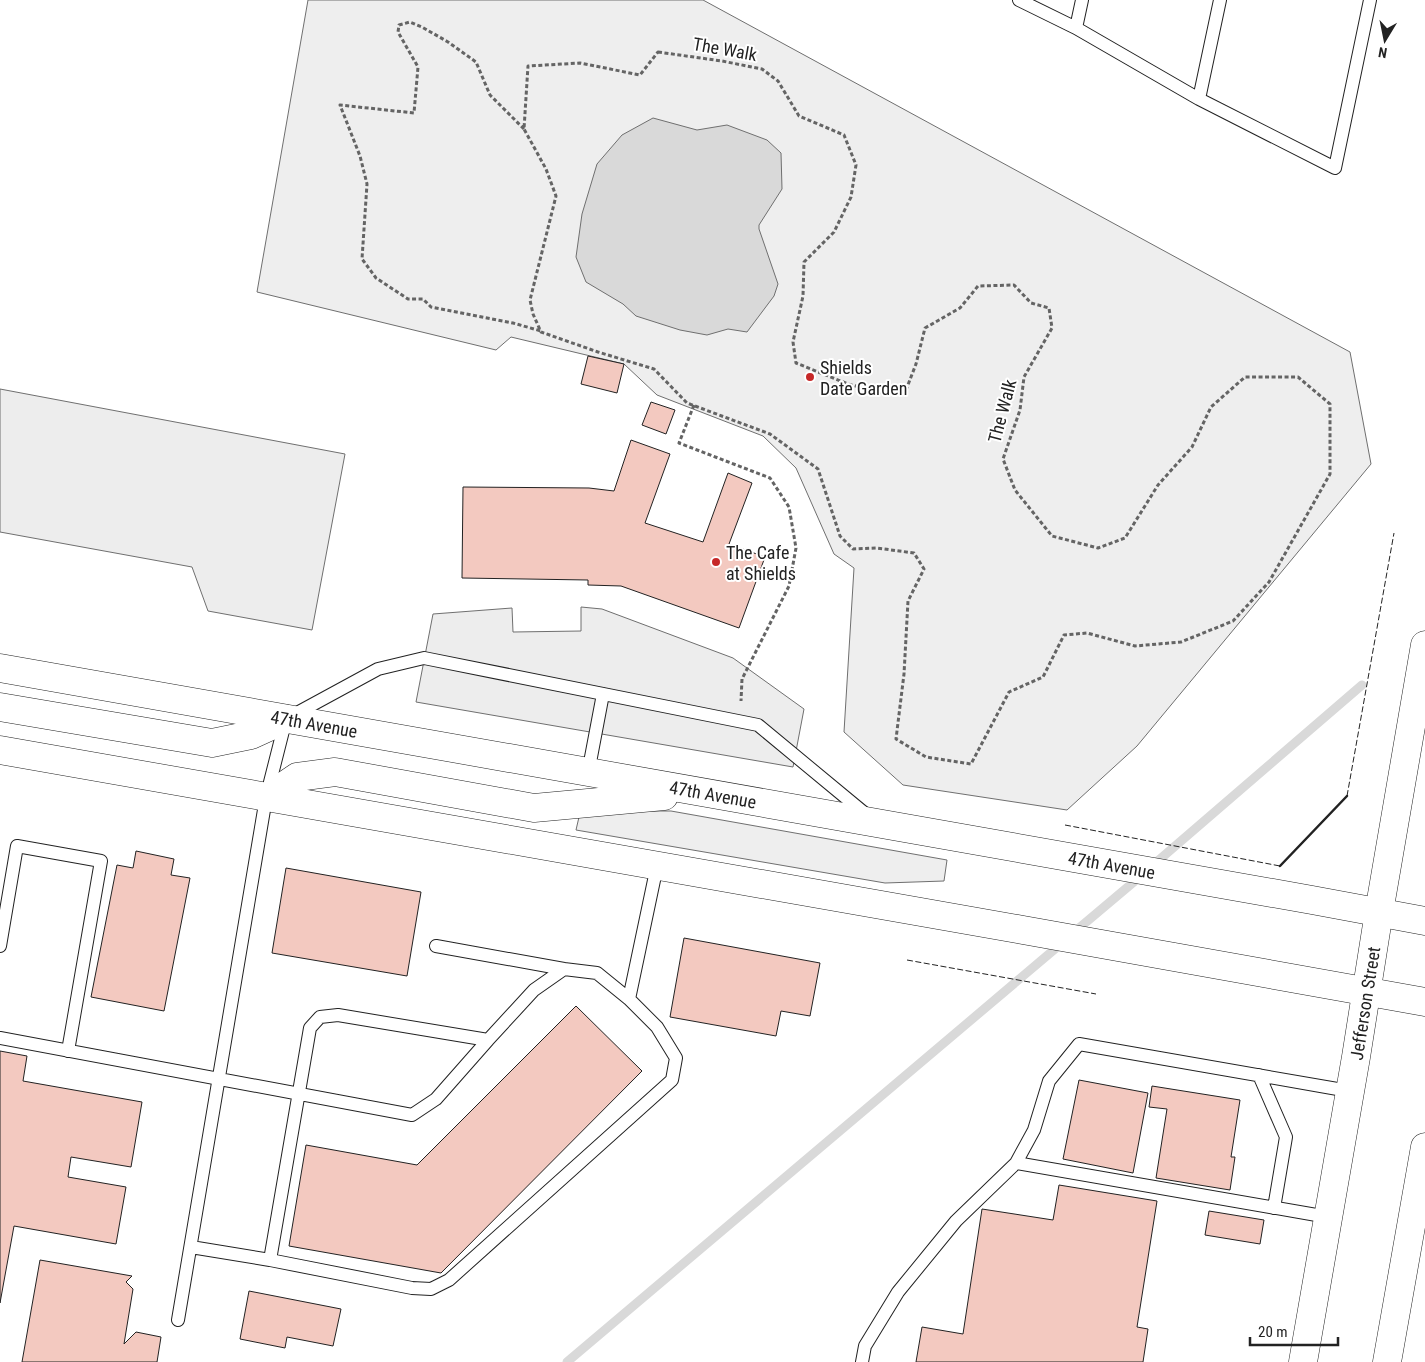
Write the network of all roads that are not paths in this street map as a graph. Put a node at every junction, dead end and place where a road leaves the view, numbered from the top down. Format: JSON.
{"nodes":[{"id":1,"x":1019,"y":0,"type":"edge"},
{"id":2,"x":1082,"y":0,"type":"edge"},
{"id":3,"x":1220,"y":0,"type":"edge"},
{"id":4,"x":1370,"y":0,"type":"edge"},
{"id":5,"x":1076,"y":28,"type":"junction"},
{"id":6,"x":1199,"y":99,"type":"junction"},
{"id":7,"x":1425,"y":645,"type":"edge"},
{"id":8,"x":0,"y":668,"type":"edge"},
{"id":9,"x":603,"y":694,"type":"junction"},
{"id":10,"x":0,"y":707,"type":"edge"},
{"id":11,"x":286,"y":719,"type":"junction"},
{"id":12,"x":0,"y":750,"type":"edge"},
{"id":13,"x":588,"y":772,"type":"junction"},
{"id":14,"x":699,"y":792,"type":"junction"},
{"id":15,"x":266,"y":798,"type":"junction"},
{"id":16,"x":878,"y":824,"type":"junction"},
{"id":17,"x":657,"y":866,"type":"junction"},
{"id":18,"x":1379,"y":912,"type":"junction"},
{"id":19,"x":1425,"y":921,"type":"edge"},
{"id":20,"x":0,"y":946,"type":"edge"},
{"id":21,"x":436,"y":946,"type":"dead end"},
{"id":22,"x":564,"y":969,"type":"junction"},
{"id":23,"x":1366,"y":992,"type":"junction"},
{"id":24,"x":629,"y":999,"type":"junction"},
{"id":25,"x":1425,"y":1002,"type":"edge"},
{"id":26,"x":0,"y":1038,"type":"edge"},
{"id":27,"x":488,"y":1040,"type":"junction"},
{"id":28,"x":68,"y":1051,"type":"junction"},
{"id":29,"x":1259,"y":1075,"type":"junction"},
{"id":30,"x":219,"y":1078,"type":"junction"},
{"id":31,"x":1349,"y":1091,"type":"junction"},
{"id":32,"x":298,"y":1094,"type":"junction"},
{"id":33,"x":1425,"y":1147,"type":"edge"},
{"id":34,"x":1016,"y":1163,"type":"junction"},
{"id":35,"x":1274,"y":1208,"type":"junction"},
{"id":36,"x":1328,"y":1218,"type":"junction"},
{"id":37,"x":190,"y":1247,"type":"junction"},
{"id":38,"x":270,"y":1260,"type":"junction"},
{"id":39,"x":178,"y":1320,"type":"dead end"},
{"id":40,"x":862,"y":1362,"type":"edge"},
{"id":41,"x":1303,"y":1362,"type":"edge"},
{"id":42,"x":1387,"y":1362,"type":"edge"}],
"edges":[{"from":1,"to":5,"type":"lane"},
{"from":2,"to":5,"type":"lane"},
{"from":3,"to":6,"type":"lane"},
{"from":4,"to":6,"type":"lane"},
{"from":5,"to":6,"type":"lane"},
{"from":7,"to":18,"type":"main road","name":"Jefferson Street"},
{"from":8,"to":11,"type":"main road","name":"47th Avenue"},
{"from":9,"to":11,"type":"lane"},
{"from":9,"to":13,"type":"lane"},
{"from":9,"to":16,"type":"lane"},
{"from":10,"to":11,"type":"main road"},
{"from":11,"to":13,"type":"main road","name":"47th Avenue"},
{"from":11,"to":15,"type":"lane"},
{"from":12,"to":15,"type":"main road"},
{"from":13,"to":14,"type":"main road","name":"47th Avenue"},
{"from":14,"to":15,"type":"main road"},
{"from":14,"to":16,"type":"main road","name":"47th Avenue"},
{"from":15,"to":17,"type":"main road"},
{"from":15,"to":30,"type":"lane"},
{"from":16,"to":18,"type":"main road","name":"47th Avenue"},
{"from":17,"to":23,"type":"main road"},
{"from":17,"to":24,"type":"lane"},
{"from":18,"to":19,"type":"main road","name":"47th Avenue"},
{"from":18,"to":23,"type":"main road","name":"Jefferson Street"},
{"from":20,"to":28,"type":"lane"},
{"from":21,"to":22,"type":"lane"},
{"from":22,"to":24,"type":"lane"},
{"from":22,"to":27,"type":"lane"},
{"from":23,"to":25,"type":"main road"},
{"from":23,"to":31,"type":"main road","name":"Jefferson Street"},
{"from":24,"to":38,"type":"lane"},
{"from":26,"to":28,"type":"lane"},
{"from":27,"to":32,"type":"lane"},
{"from":27,"to":32,"type":"lane"},
{"from":28,"to":30,"type":"lane"},
{"from":29,"to":31,"type":"lane"},
{"from":29,"to":34,"type":"lane"},
{"from":29,"to":35,"type":"lane"},
{"from":30,"to":32,"type":"lane"},
{"from":30,"to":37,"type":"lane"},
{"from":31,"to":36,"type":"main road","name":"Jefferson Street"},
{"from":32,"to":38,"type":"lane"},
{"from":33,"to":42,"type":"main road"},
{"from":34,"to":35,"type":"lane"},
{"from":34,"to":40,"type":"lane"},
{"from":35,"to":36,"type":"lane"},
{"from":36,"to":41,"type":"main road","name":"Jefferson Street"},
{"from":37,"to":38,"type":"lane"},
{"from":37,"to":39,"type":"lane"}]}
